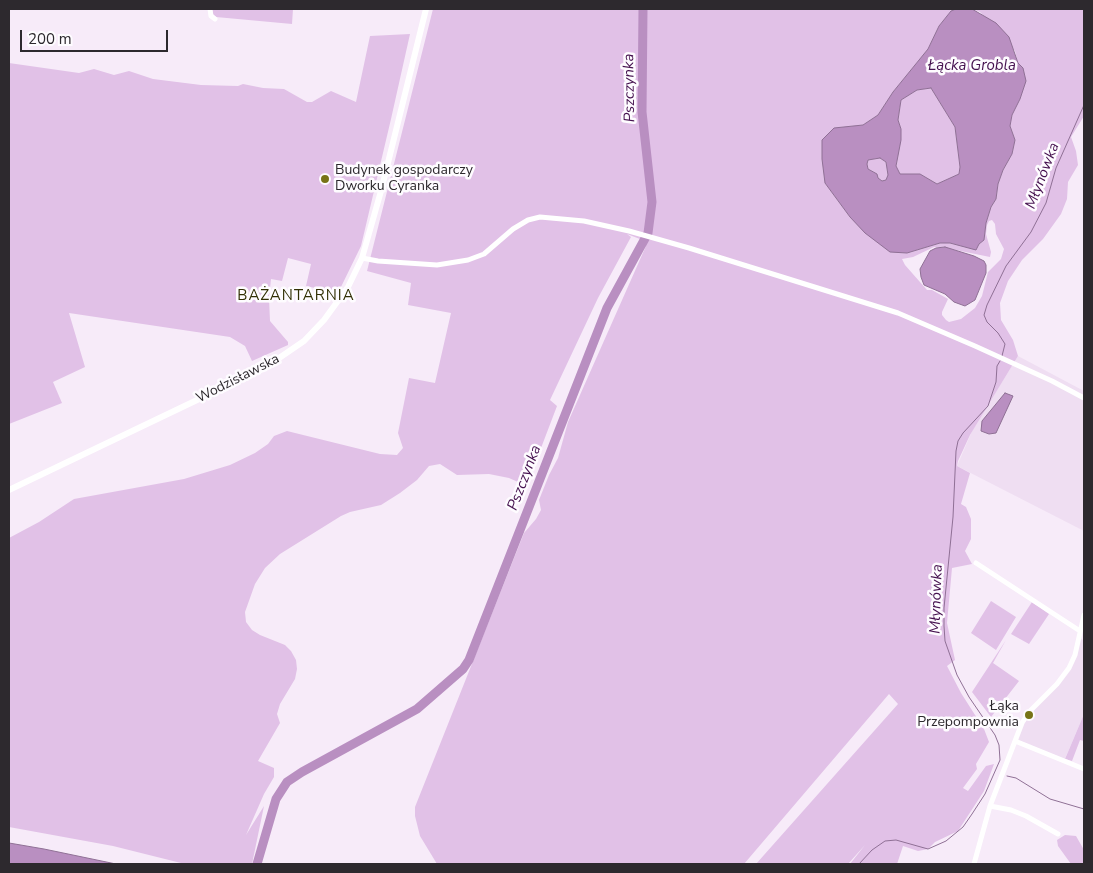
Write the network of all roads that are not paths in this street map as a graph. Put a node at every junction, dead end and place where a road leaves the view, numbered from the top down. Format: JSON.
{"nodes":[{"id":1,"x":210,"y":9,"type":"edge"},
{"id":2,"x":426,"y":9,"type":"edge"},
{"id":3,"x":216,"y":19,"type":"dead end"},
{"id":4,"x":362,"y":258,"type":"junction"},
{"id":5,"x":1084,"y":398,"type":"edge"},
{"id":6,"x":9,"y":490,"type":"edge"},
{"id":7,"x":976,"y":563,"type":"dead end"},
{"id":8,"x":1084,"y":616,"type":"edge"},
{"id":9,"x":1080,"y":634,"type":"junction"},
{"id":10,"x":1084,"y":641,"type":"edge"},
{"id":11,"x":1014,"y":741,"type":"junction"},
{"id":12,"x":1084,"y":769,"type":"edge"},
{"id":13,"x":990,"y":806,"type":"junction"},
{"id":14,"x":1058,"y":834,"type":"dead end"},
{"id":15,"x":974,"y":864,"type":"edge"}],
"edges":[{"from":1,"to":3,"type":"street"},
{"from":2,"to":4,"type":"main road","name":"Wodzisławska"},
{"from":4,"to":5,"type":"street"},
{"from":4,"to":6,"type":"main road","name":"Wodzisławska"},
{"from":7,"to":9,"type":"street"},
{"from":8,"to":9,"type":"street"},
{"from":9,"to":10,"type":"street"},
{"from":9,"to":11,"type":"street"},
{"from":11,"to":12,"type":"street"},
{"from":11,"to":13,"type":"street"},
{"from":13,"to":14,"type":"street"},
{"from":13,"to":15,"type":"street"}]}
